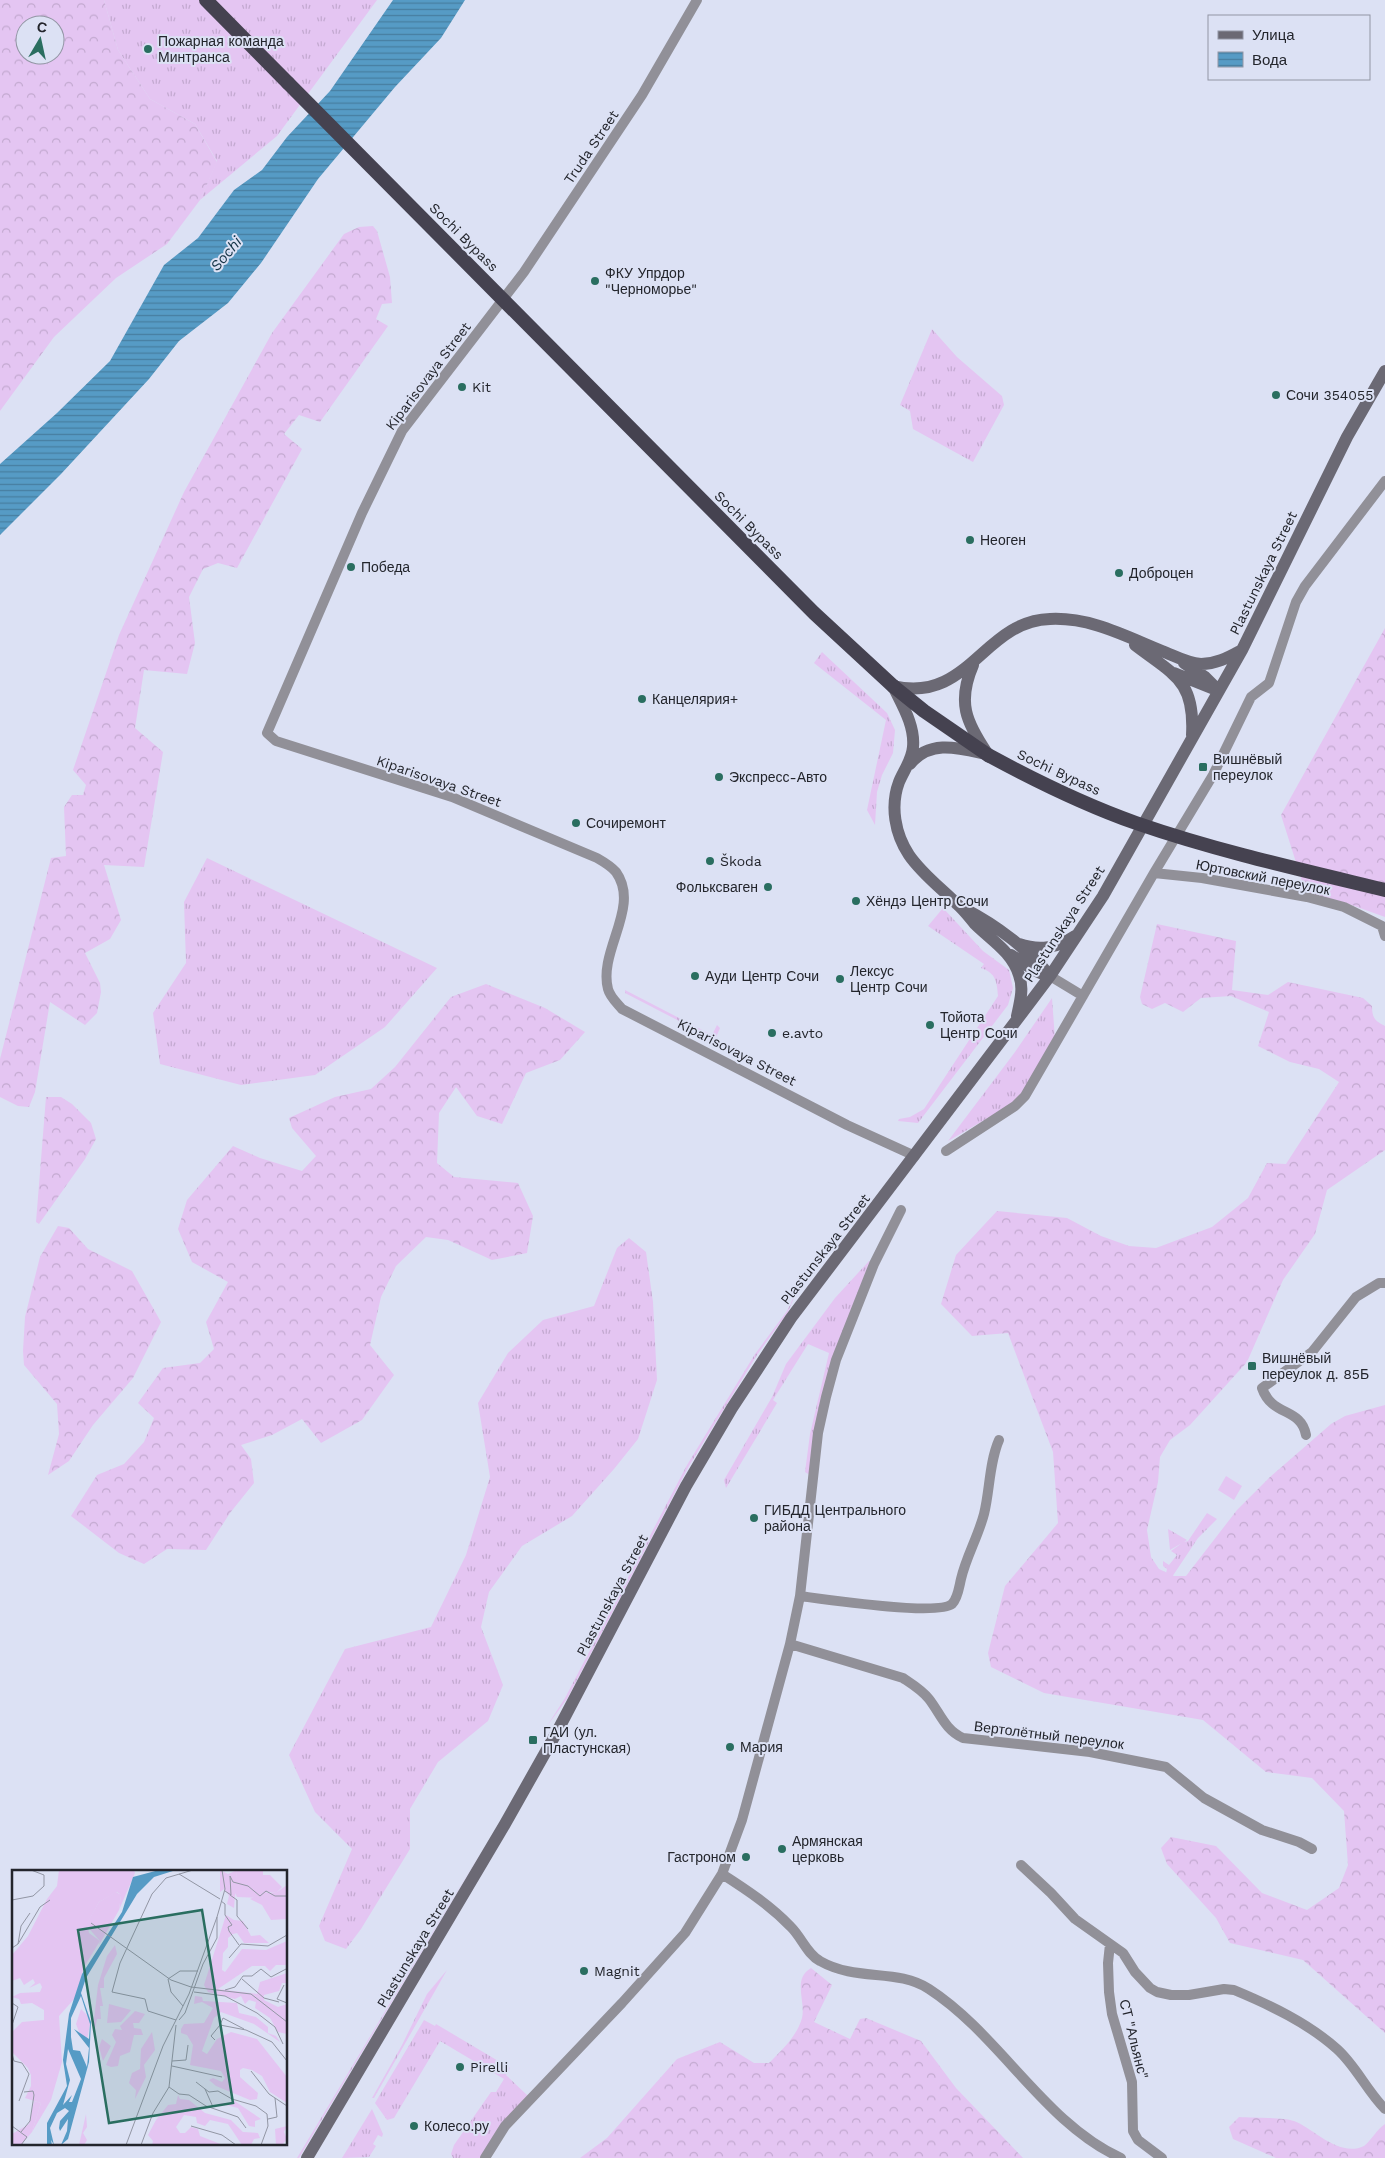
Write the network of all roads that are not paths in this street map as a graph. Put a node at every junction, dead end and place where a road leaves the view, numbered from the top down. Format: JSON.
{"nodes":[{"id":1,"x":206,"y":0,"type":"edge"},
{"id":2,"x":697,"y":0,"type":"edge"},
{"id":3,"x":500,"y":304,"type":"joint"},
{"id":4,"x":1385,"y":371,"type":"edge"},
{"id":5,"x":1385,"y":481,"type":"edge"},
{"id":6,"x":1123,"y":636,"type":"junction"},
{"id":7,"x":1242,"y":650,"type":"junction"},
{"id":8,"x":1181,"y":660,"type":"junction"},
{"id":9,"x":975,"y":662,"type":"junction"},
{"id":10,"x":1174,"y":673,"type":"junction"},
{"id":11,"x":893,"y":686,"type":"junction"},
{"id":12,"x":1218,"y":691,"type":"junction"},
{"id":13,"x":1192,"y":739,"type":"junction"},
{"id":14,"x":988,"y":755,"type":"junction"},
{"id":15,"x":906,"y":768,"type":"junction"},
{"id":16,"x":1154,"y":873,"type":"junction"},
{"id":17,"x":1385,"y":890,"type":"edge"},
{"id":18,"x":1384,"y":926,"type":"edge"},
{"id":19,"x":1076,"y":936,"type":"junction"},
{"id":20,"x":1385,"y":936,"type":"edge"},
{"id":21,"x":1010,"y":947,"type":"junction"},
{"id":22,"x":1050,"y":976,"type":"junction"},
{"id":23,"x":1083,"y":996,"type":"junction"},
{"id":24,"x":1016,"y":1021,"type":"junction"},
{"id":25,"x":946,"y":1151,"type":"dead end"},
{"id":26,"x":915,"y":1156,"type":"junction"},
{"id":27,"x":901,"y":1210,"type":"dead end"},
{"id":28,"x":1383,"y":1280,"type":"edge"},
{"id":29,"x":1306,"y":1435,"type":"dead end"},
{"id":30,"x":999,"y":1440,"type":"dead end"},
{"id":31,"x":800,"y":1596,"type":"junction"},
{"id":32,"x":790,"y":1644,"type":"junction"},
{"id":33,"x":1312,"y":1849,"type":"dead end"},
{"id":34,"x":1021,"y":1865,"type":"dead end"},
{"id":35,"x":722,"y":1874,"type":"junction"},
{"id":36,"x":1110,"y":1944,"type":"junction"},
{"id":37,"x":1385,"y":2109,"type":"edge"},
{"id":38,"x":307,"y":2158,"type":"edge"},
{"id":39,"x":485,"y":2158,"type":"edge"},
{"id":40,"x":1121,"y":2158,"type":"edge"},
{"id":41,"x":1162,"y":2158,"type":"edge"}],
"edges":[{"from":1,"to":11,"type":"highway","name":"Sochi Bypass","bridge":true},
{"from":2,"to":3,"type":"street","name":"Truda Street"},
{"from":3,"to":26,"type":"street","name":"Kiparisovaya Street"},
{"from":4,"to":7,"type":"main road","name":"Plastunskaya Street"},
{"from":5,"to":16,"type":"street"},
{"from":6,"to":8,"type":"main road"},
{"from":6,"to":9,"type":"main road"},
{"from":6,"to":10,"type":"main road"},
{"from":7,"to":8,"type":"main road"},
{"from":7,"to":12,"type":"main road","name":"Plastunskaya Street"},
{"from":8,"to":12,"type":"main road"},
{"from":9,"to":11,"type":"main road"},
{"from":9,"to":14,"type":"main road"},
{"from":10,"to":12,"type":"main road"},
{"from":10,"to":13,"type":"main road"},
{"from":11,"to":14,"type":"highway","name":"Sochi Bypass"},
{"from":11,"to":15,"type":"main road"},
{"from":12,"to":13,"type":"main road","name":"Plastunskaya Street"},
{"from":13,"to":19,"type":"main road","name":"Plastunskaya Street"},
{"from":14,"to":15,"type":"main road"},
{"from":14,"to":17,"type":"highway","name":"Sochi Bypass","bridge":true},
{"from":15,"to":21,"type":"main road"},
{"from":16,"to":18,"type":"street","name":"Юртовский переулок"},
{"from":16,"to":23,"type":"street"},
{"from":18,"to":20,"type":"street","name":"Юртовский переулок"},
{"from":19,"to":21,"type":"main road"},
{"from":19,"to":22,"type":"main road","name":"Plastunskaya Street"},
{"from":21,"to":22,"type":"main road"},
{"from":21,"to":24,"type":"main road"},
{"from":22,"to":23,"type":"street"},
{"from":22,"to":24,"type":"main road","name":"Plastunskaya Street"},
{"from":23,"to":25,"type":"street"},
{"from":24,"to":26,"type":"main road","name":"Plastunskaya Street"},
{"from":26,"to":38,"type":"main road","name":"Plastunskaya Street"},
{"from":27,"to":31,"type":"street"},
{"from":28,"to":29,"type":"street"},
{"from":30,"to":31,"type":"street"},
{"from":31,"to":32,"type":"street"},
{"from":32,"to":33,"type":"street","name":"Вертолётный переулок"},
{"from":32,"to":35,"type":"street"},
{"from":34,"to":36,"type":"street"},
{"from":35,"to":39,"type":"street"},
{"from":35,"to":40,"type":"street"},
{"from":36,"to":37,"type":"street"},
{"from":36,"to":41,"type":"street","name":"СТ \"Альянс\""}]}
